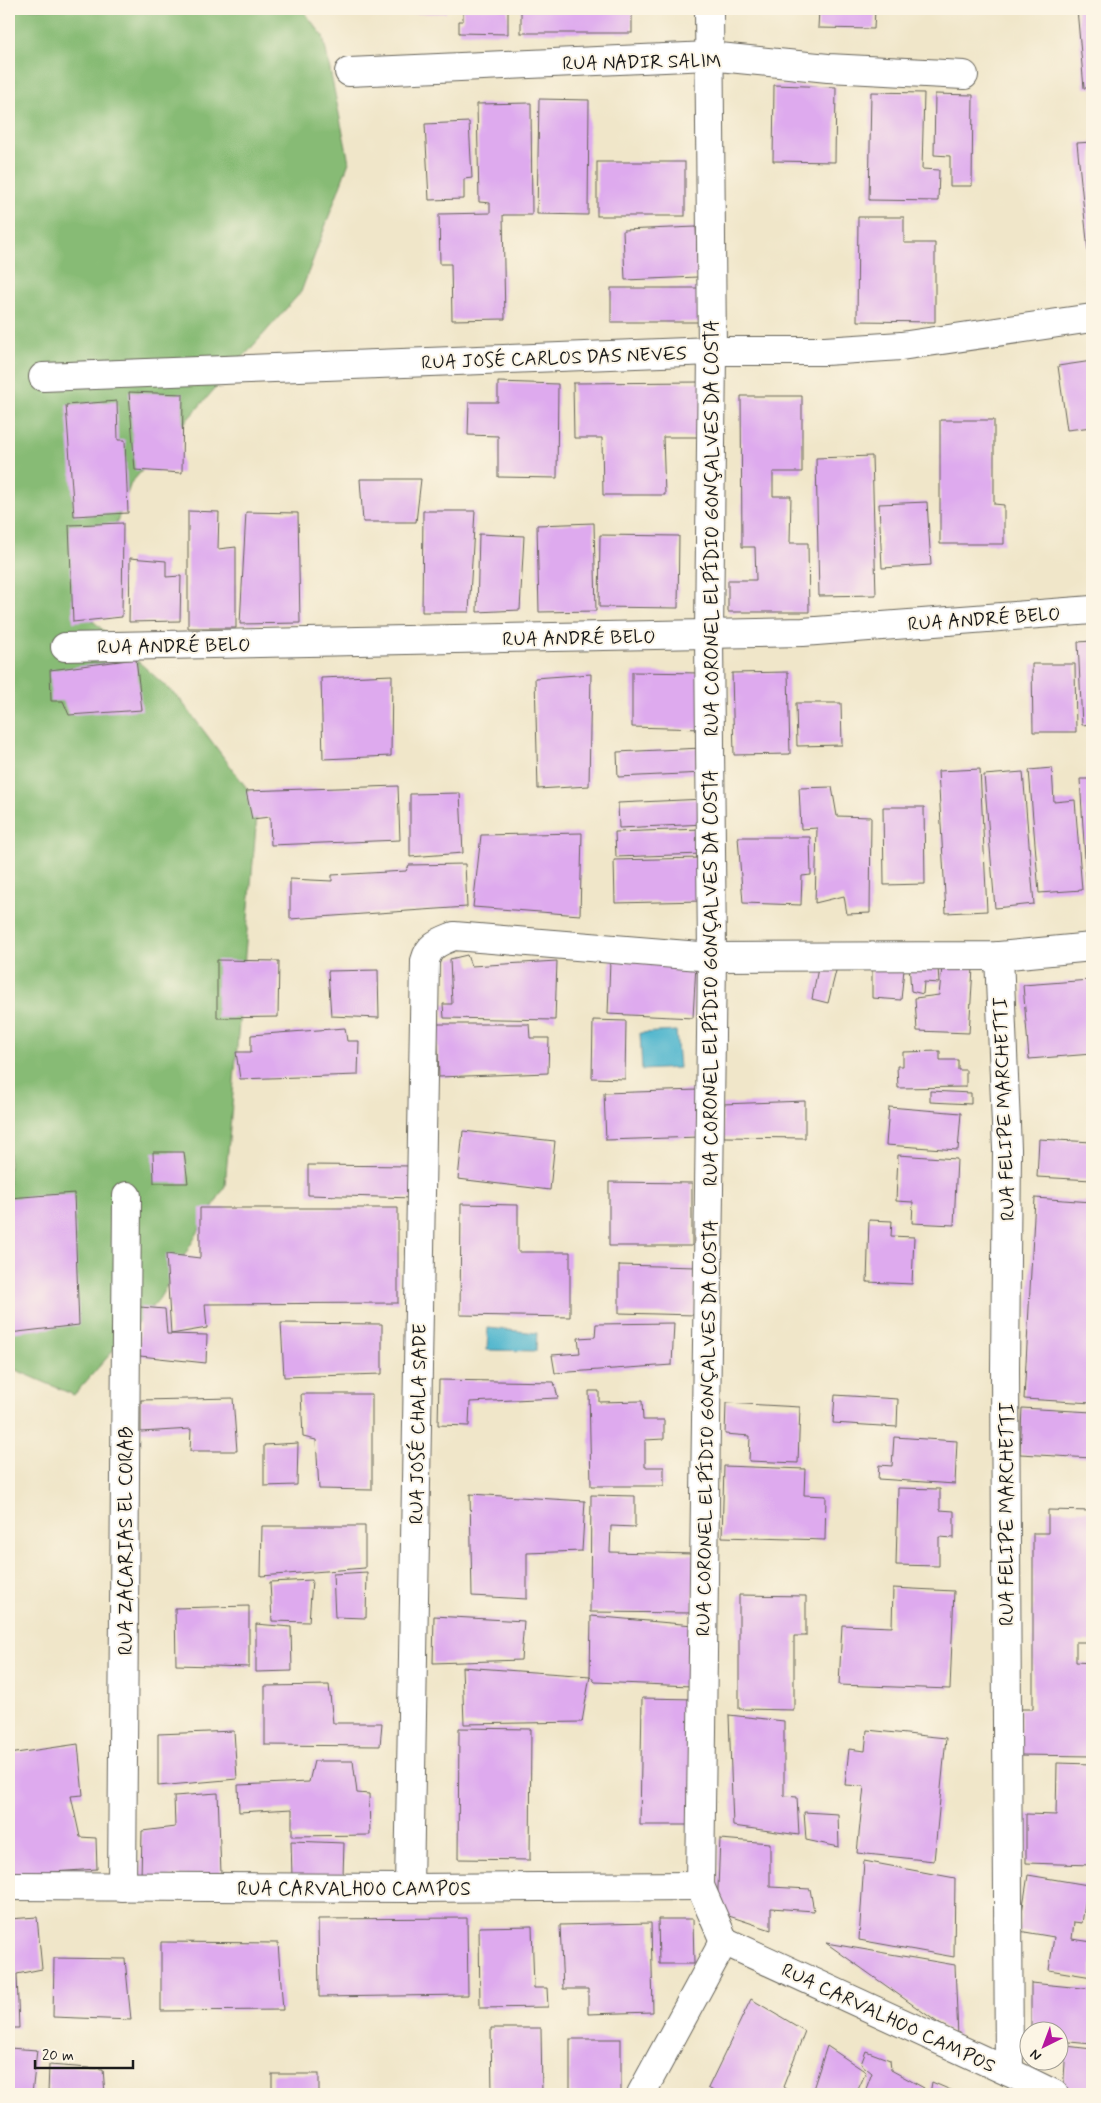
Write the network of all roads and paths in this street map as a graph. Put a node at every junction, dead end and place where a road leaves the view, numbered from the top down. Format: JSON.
{"nodes":[{"id":1,"x":709,"y":9,"type":"edge"},
{"id":2,"x":709,"y":56,"type":"junction"},
{"id":3,"x":349,"y":72,"type":"dead end"},
{"id":4,"x":964,"y":75,"type":"dead end"},
{"id":5,"x":1092,"y":318,"type":"edge"},
{"id":6,"x":712,"y":351,"type":"junction"},
{"id":7,"x":43,"y":377,"type":"dead end"},
{"id":8,"x":1092,"y":610,"type":"edge"},
{"id":9,"x":709,"y":634,"type":"junction"},
{"id":10,"x":65,"y":647,"type":"dead end"},
{"id":11,"x":1092,"y":947,"type":"edge"},
{"id":12,"x":712,"y":956,"type":"junction"},
{"id":13,"x":998,"y":956,"type":"junction"},
{"id":14,"x":127,"y":1196,"type":"dead end"},
{"id":15,"x":9,"y":1886,"type":"edge"},
{"id":16,"x":700,"y":1886,"type":"junction"},
{"id":17,"x":122,"y":1887,"type":"junction"},
{"id":18,"x":409,"y":1888,"type":"junction"},
{"id":19,"x":724,"y":1942,"type":"junction"},
{"id":20,"x":1009,"y":2072,"type":"junction"},
{"id":21,"x":642,"y":2094,"type":"edge"},
{"id":22,"x":1054,"y":2094,"type":"edge"}],
"edges":[{"from":1,"to":2,"type":"street","name":"RUA CORONEL ELPÍDIO GONÇALVES DA COSTA"},
{"from":2,"to":3,"type":"street","name":"RUA NADIR SALIM"},
{"from":2,"to":4,"type":"street","name":"RUA NADIR SALIM"},
{"from":2,"to":6,"type":"street","name":"RUA CORONEL ELPÍDIO GONÇALVES DA COSTA"},
{"from":5,"to":6,"type":"street","name":"RUA JOSÉ CARLOS DAS NEVES"},
{"from":6,"to":7,"type":"street","name":"RUA JOSÉ CARLOS DAS NEVES"},
{"from":6,"to":9,"type":"street","name":"RUA CORONEL ELPÍDIO GONÇALVES DA COSTA"},
{"from":8,"to":9,"type":"street","name":"RUA ANDRÉ BELO"},
{"from":9,"to":10,"type":"street","name":"RUA ANDRÉ BELO"},
{"from":9,"to":12,"type":"street","name":"RUA CORONEL ELPÍDIO GONÇALVES DA COSTA"},
{"from":11,"to":13,"type":"street"},
{"from":12,"to":13,"type":"street"},
{"from":12,"to":16,"type":"street","name":"RUA CORONEL ELPÍDIO GONÇALVES DA COSTA"},
{"from":12,"to":18,"type":"street","name":"RUA JOSÉ CHALA SADE"},
{"from":13,"to":20,"type":"street","name":"RUA FELIPE MARCHETTI"},
{"from":14,"to":17,"type":"street","name":"RUA ZACARIAS EL CORAB"},
{"from":15,"to":17,"type":"street","name":"RUA CARVALHOO CAMPOS"},
{"from":16,"to":18,"type":"street","name":"RUA CARVALHOO CAMPOS"},
{"from":16,"to":19,"type":"street","name":"RUA CORONEL ELPÍDIO GONÇALVES DA COSTA"},
{"from":17,"to":18,"type":"street","name":"RUA CARVALHOO CAMPOS"},
{"from":19,"to":20,"type":"street","name":"RUA CARVALHOO CAMPOS"},
{"from":19,"to":21,"type":"street"},
{"from":20,"to":22,"type":"street","name":"RUA CARVALHOO CAMPOS"}]}
